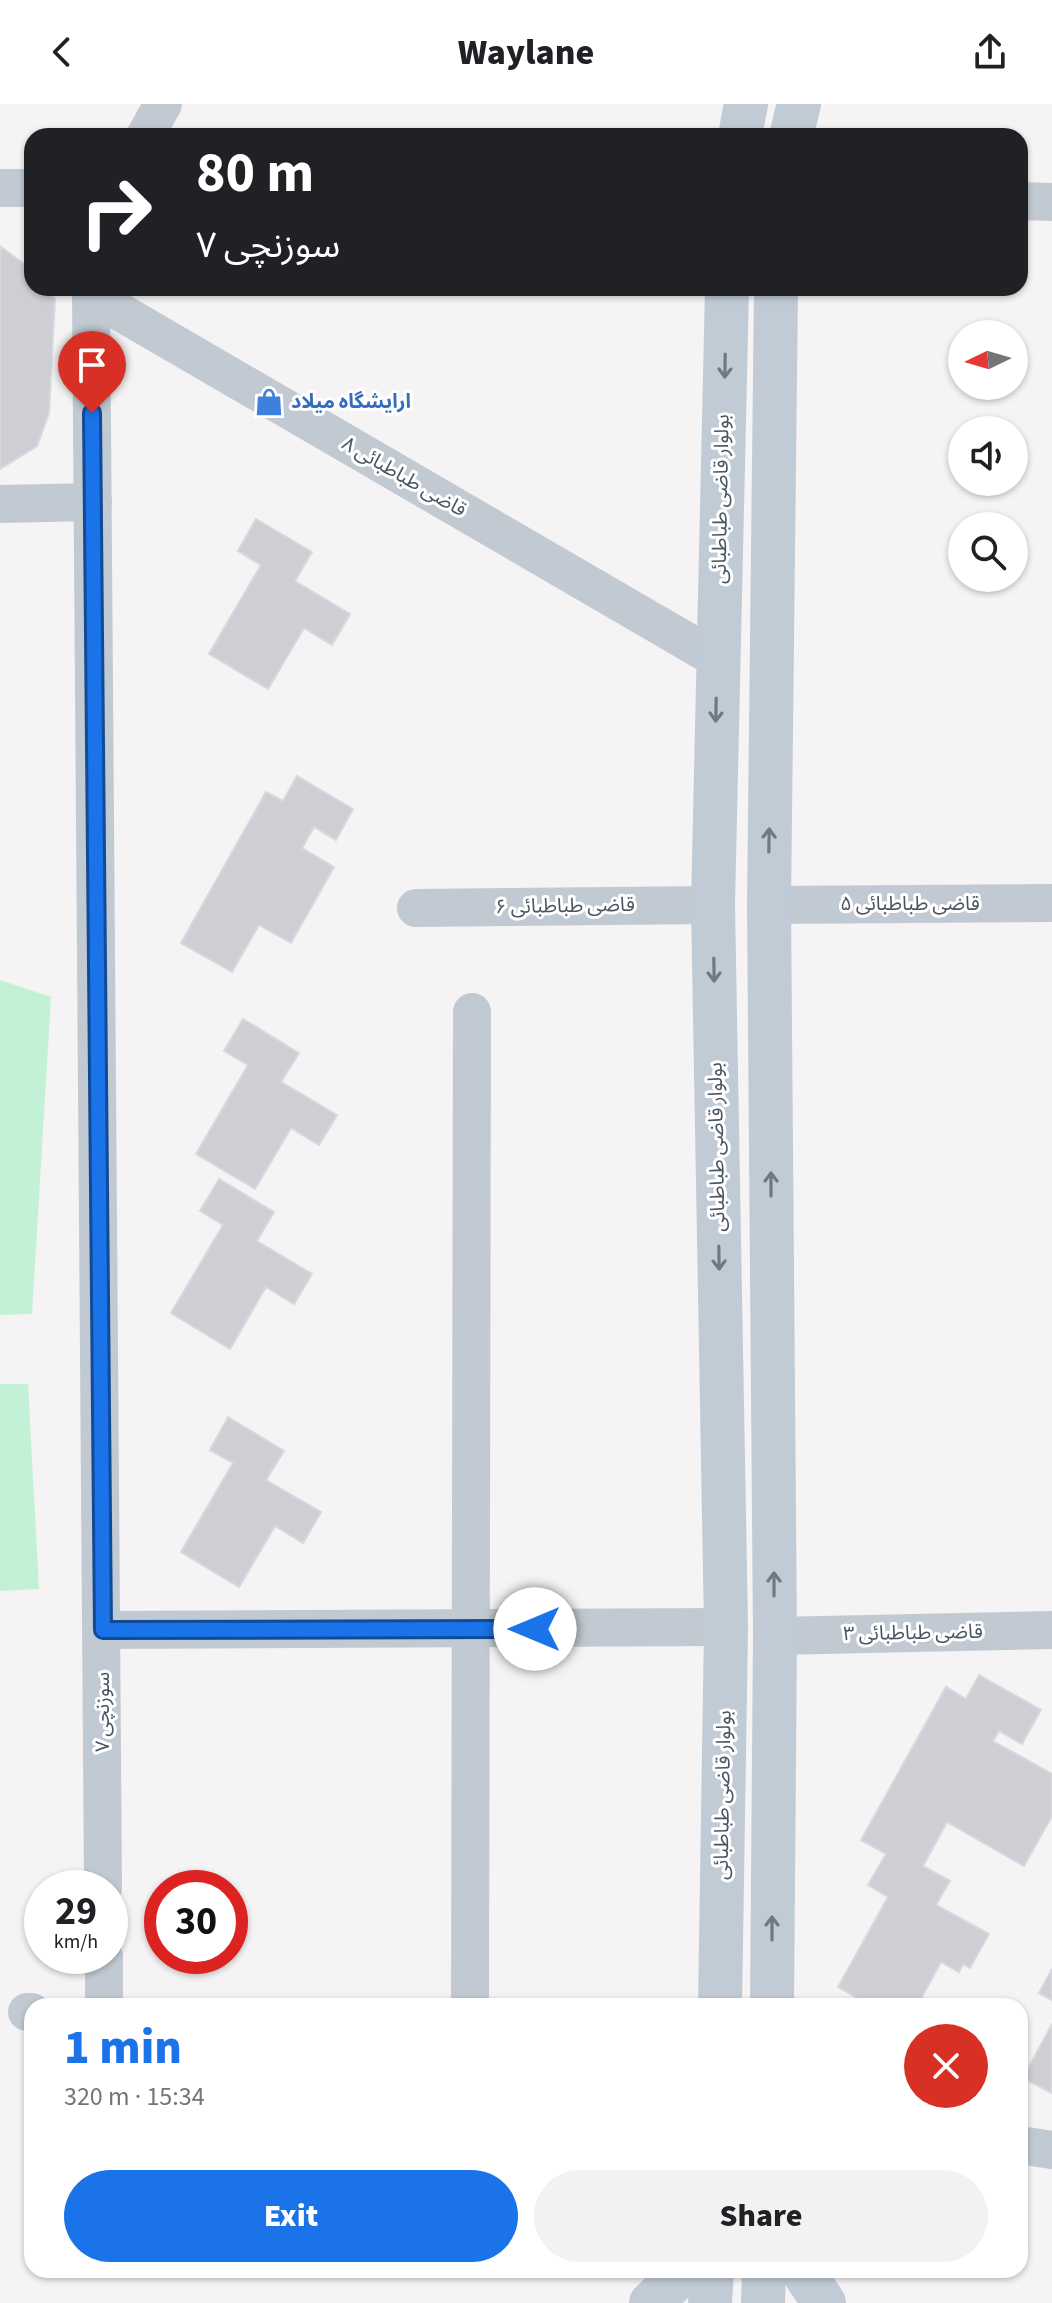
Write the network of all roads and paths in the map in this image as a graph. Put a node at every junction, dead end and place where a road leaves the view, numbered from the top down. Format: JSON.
{"nodes":[{"id":1,"x":163,"y":104,"type":"edge"},
{"id":2,"x":746,"y":104,"type":"edge"},
{"id":3,"x":799,"y":104,"type":"edge"},
{"id":4,"x":150,"y":128,"type":"edge"},
{"id":5,"x":742,"y":128,"type":"edge"},
{"id":6,"x":793,"y":128,"type":"edge"},
{"id":7,"x":0,"y":188,"type":"edge"},
{"id":8,"x":24,"y":188,"type":"edge"},
{"id":9,"x":1028,"y":201,"type":"edge"},
{"id":10,"x":1052,"y":202,"type":"edge"},
{"id":11,"x":91,"y":296,"type":"edge"},
{"id":12,"x":100,"y":296,"type":"edge"},
{"id":13,"x":727,"y":296,"type":"edge"},
{"id":14,"x":776,"y":296,"type":"edge"},
{"id":15,"x":93,"y":502,"type":"junction"},
{"id":16,"x":0,"y":504,"type":"edge"},
{"id":17,"x":717,"y":659,"type":"junction"},
{"id":18,"x":1052,"y":903,"type":"edge"},
{"id":19,"x":713,"y":905,"type":"junction"},
{"id":20,"x":769,"y":905,"type":"junction"},
{"id":21,"x":416,"y":908,"type":"dead end"},
{"id":22,"x":472,"y":1012,"type":"dead end"},
{"id":23,"x":726,"y":1627,"type":"junction"},
{"id":24,"x":103,"y":1630,"type":"junction"},
{"id":25,"x":471,"y":1630,"type":"junction"},
{"id":26,"x":1052,"y":1630,"type":"edge"},
{"id":27,"x":775,"y":1636,"type":"junction"},
{"id":28,"x":103,"y":1870,"type":"edge"},
{"id":29,"x":104,"y":1974,"type":"edge"},
{"id":30,"x":104,"y":1998,"type":"edge"},
{"id":31,"x":470,"y":1998,"type":"edge"},
{"id":32,"x":720,"y":1998,"type":"edge"},
{"id":33,"x":772,"y":1998,"type":"edge"},
{"id":34,"x":1028,"y":2146,"type":"edge"},
{"id":35,"x":1052,"y":2150,"type":"edge"},
{"id":36,"x":677,"y":2278,"type":"edge"},
{"id":37,"x":712,"y":2278,"type":"edge"},
{"id":38,"x":764,"y":2278,"type":"edge"},
{"id":39,"x":807,"y":2278,"type":"edge"},
{"id":40,"x":651,"y":2303,"type":"edge"},
{"id":41,"x":710,"y":2303,"type":"edge"},
{"id":42,"x":763,"y":2303,"type":"edge"},
{"id":43,"x":824,"y":2303,"type":"edge"}],
"edges":[{"from":1,"to":4,"type":"street"},
{"from":2,"to":5,"type":"main road"},
{"from":3,"to":6,"type":"main road"},
{"from":7,"to":8,"type":"street"},
{"from":9,"to":10,"type":"street"},
{"from":11,"to":15,"type":"street","name":"سوزنچی ۷"},
{"from":12,"to":17,"type":"street","name":"قاضی طباطبائی ۸"},
{"from":13,"to":17,"type":"main road","name":"بولوار قاضی طباطبائی","one_way":true},
{"from":20,"to":14,"type":"main road","one_way":true},
{"from":15,"to":16,"type":"street"},
{"from":15,"to":24,"type":"street","name":"سوزنچی ۷"},
{"from":17,"to":19,"type":"main road","name":"بولوار قاضی طباطبائی","one_way":true},
{"from":18,"to":20,"type":"street","name":"قاضی طباطبائی ۵"},
{"from":19,"to":21,"type":"street","name":"قاضی طباطبائی ۶"},
{"from":19,"to":23,"type":"main road","name":"بولوار قاضی طباطبائی","one_way":true},
{"from":27,"to":20,"type":"main road","one_way":true},
{"from":22,"to":25,"type":"street"},
{"from":23,"to":25,"type":"street"},
{"from":23,"to":32,"type":"main road","name":"بولوار قاضی طباطبائی"},
{"from":24,"to":25,"type":"street"},
{"from":24,"to":28,"type":"street","name":"سوزنچی ۷"},
{"from":25,"to":31,"type":"street"},
{"from":26,"to":27,"type":"street","name":"قاضی طباطبائی ۳"},
{"from":33,"to":27,"type":"main road","one_way":true},
{"from":29,"to":30,"type":"street"},
{"from":34,"to":35,"type":"street"},
{"from":36,"to":40,"type":"main road"},
{"from":37,"to":41,"type":"main road"},
{"from":38,"to":42,"type":"main road"},
{"from":39,"to":43,"type":"main road"}]}
